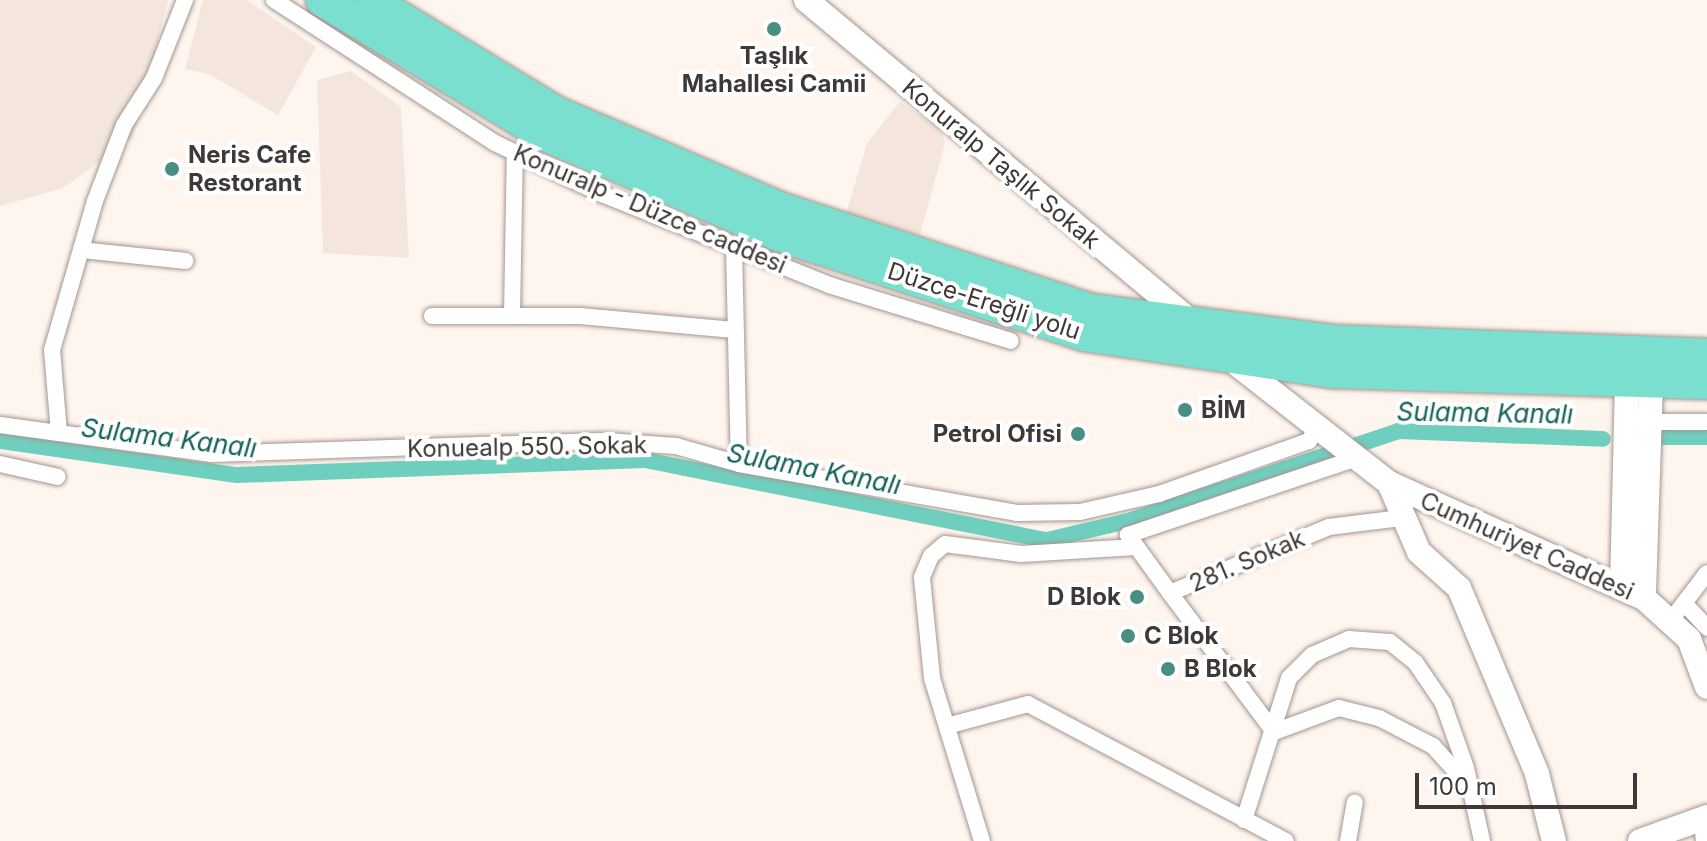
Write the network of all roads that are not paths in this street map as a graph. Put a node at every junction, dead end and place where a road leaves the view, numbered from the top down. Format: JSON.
{"nodes":[{"id":1,"x":185,"y":0,"type":"edge"},
{"id":2,"x":274,"y":0,"type":"edge"},
{"id":3,"x":322,"y":0,"type":"edge"},
{"id":4,"x":371,"y":0,"type":"edge"},
{"id":5,"x":806,"y":0,"type":"edge"},
{"id":6,"x":515,"y":152,"type":"junction"},
{"id":7,"x":734,"y":248,"type":"junction"},
{"id":8,"x":81,"y":250,"type":"junction"},
{"id":9,"x":185,"y":261,"type":"dead end"},
{"id":10,"x":432,"y":316,"type":"dead end"},
{"id":11,"x":512,"y":316,"type":"junction"},
{"id":12,"x":1198,"y":327,"type":"junction"},
{"id":13,"x":734,"y":330,"type":"junction"},
{"id":14,"x":1011,"y":341,"type":"dead end"},
{"id":15,"x":1707,"y":355,"type":"edge"},
{"id":16,"x":1229,"y":358,"type":"junction"},
{"id":17,"x":1640,"y":372,"type":"junction"},
{"id":18,"x":1707,"y":383,"type":"edge"},
{"id":19,"x":1650,"y":422,"type":"junction"},
{"id":20,"x":1707,"y":422,"type":"edge"},
{"id":21,"x":0,"y":425,"type":"edge"},
{"id":22,"x":1320,"y":427,"type":"junction"},
{"id":23,"x":59,"y":433,"type":"junction"},
{"id":24,"x":1357,"y":458,"type":"junction"},
{"id":25,"x":0,"y":464,"type":"edge"},
{"id":26,"x":739,"y":464,"type":"junction"},
{"id":27,"x":58,"y":477,"type":"dead end"},
{"id":28,"x":1389,"y":483,"type":"junction"},
{"id":29,"x":1401,"y":518,"type":"junction"},
{"id":30,"x":1136,"y":547,"type":"junction"},
{"id":31,"x":1707,"y":573,"type":"edge"},
{"id":32,"x":1622,"y":587,"type":"junction"},
{"id":33,"x":1170,"y":593,"type":"junction"},
{"id":34,"x":1644,"y":598,"type":"junction"},
{"id":35,"x":1689,"y":611,"type":"edge"},
{"id":36,"x":1707,"y":628,"type":"edge"},
{"id":37,"x":1707,"y":687,"type":"edge"},
{"id":38,"x":947,"y":726,"type":"junction"},
{"id":39,"x":1274,"y":732,"type":"junction"},
{"id":40,"x":1471,"y":788,"type":"junction"},
{"id":41,"x":1355,"y":803,"type":"dead end"},
{"id":42,"x":1244,"y":820,"type":"junction"},
{"id":43,"x":1704,"y":826,"type":"edge"},
{"id":44,"x":982,"y":841,"type":"edge"},
{"id":45,"x":1286,"y":841,"type":"edge"},
{"id":46,"x":1348,"y":841,"type":"edge"},
{"id":47,"x":1482,"y":841,"type":"edge"},
{"id":48,"x":1554,"y":841,"type":"edge"},
{"id":49,"x":1640,"y":841,"type":"edge"}],
"edges":[{"from":1,"to":8,"type":"street"},
{"from":2,"to":6,"type":"street","name":"Konuralp - Düzce caddesi"},
{"from":3,"to":16,"type":"highway","name":"Düzce-Ereğli yolu"},
{"from":4,"to":12,"type":"highway","name":"Düzce-Ereğli yolu"},
{"from":5,"to":12,"type":"street","name":"Konuralp Taşlık Sokak"},
{"from":6,"to":7,"type":"street","name":"Konuralp - Düzce caddesi"},
{"from":6,"to":11,"type":"street"},
{"from":7,"to":13,"type":"street"},
{"from":7,"to":14,"type":"street","name":"Konuralp - Düzce caddesi"},
{"from":8,"to":9,"type":"street"},
{"from":8,"to":23,"type":"street"},
{"from":10,"to":11,"type":"street"},
{"from":11,"to":13,"type":"street"},
{"from":12,"to":17,"type":"highway","name":"Düzce-Ereğli yolu"},
{"from":13,"to":26,"type":"street"},
{"from":15,"to":17,"type":"highway","name":"Düzce-Ereğli yolu"},
{"from":16,"to":17,"type":"highway","name":"Düzce-Ereğli yolu"},
{"from":16,"to":22,"type":"street","name":"Cumhuriyet Caddesi"},
{"from":17,"to":18,"type":"highway","name":"Düzce-Ereğli yolu"},
{"from":17,"to":19,"type":"street"},
{"from":17,"to":32,"type":"street"},
{"from":19,"to":20,"type":"street"},
{"from":19,"to":34,"type":"street"},
{"from":21,"to":23,"type":"street","name":"Konuealp 550. Sokak"},
{"from":22,"to":24,"type":"street","name":"Cumhuriyet Caddesi"},
{"from":22,"to":26,"type":"street","name":"Konuealp 550. Sokak"},
{"from":23,"to":26,"type":"street","name":"Konuealp 550. Sokak"},
{"from":24,"to":28,"type":"street","name":"Cumhuriyet Caddesi"},
{"from":24,"to":30,"type":"street"},
{"from":25,"to":27,"type":"street"},
{"from":28,"to":29,"type":"street"},
{"from":28,"to":32,"type":"street","name":"Cumhuriyet Caddesi"},
{"from":29,"to":33,"type":"street","name":"281. Sokak"},
{"from":29,"to":48,"type":"street"},
{"from":30,"to":33,"type":"street"},
{"from":30,"to":38,"type":"street"},
{"from":31,"to":35,"type":"street"},
{"from":32,"to":34,"type":"street","name":"Cumhuriyet Caddesi"},
{"from":33,"to":39,"type":"street","name":"281. Sokak"},
{"from":34,"to":35,"type":"street","name":"Cumhuriyet Caddesi"},
{"from":35,"to":36,"type":"street"},
{"from":35,"to":37,"type":"street","name":"Cumhuriyet Caddesi"},
{"from":38,"to":42,"type":"street"},
{"from":38,"to":44,"type":"street"},
{"from":39,"to":40,"type":"street"},
{"from":39,"to":40,"type":"street"},
{"from":39,"to":42,"type":"street"},
{"from":40,"to":47,"type":"street"},
{"from":41,"to":46,"type":"street"},
{"from":42,"to":45,"type":"street"},
{"from":43,"to":49,"type":"street"}]}
